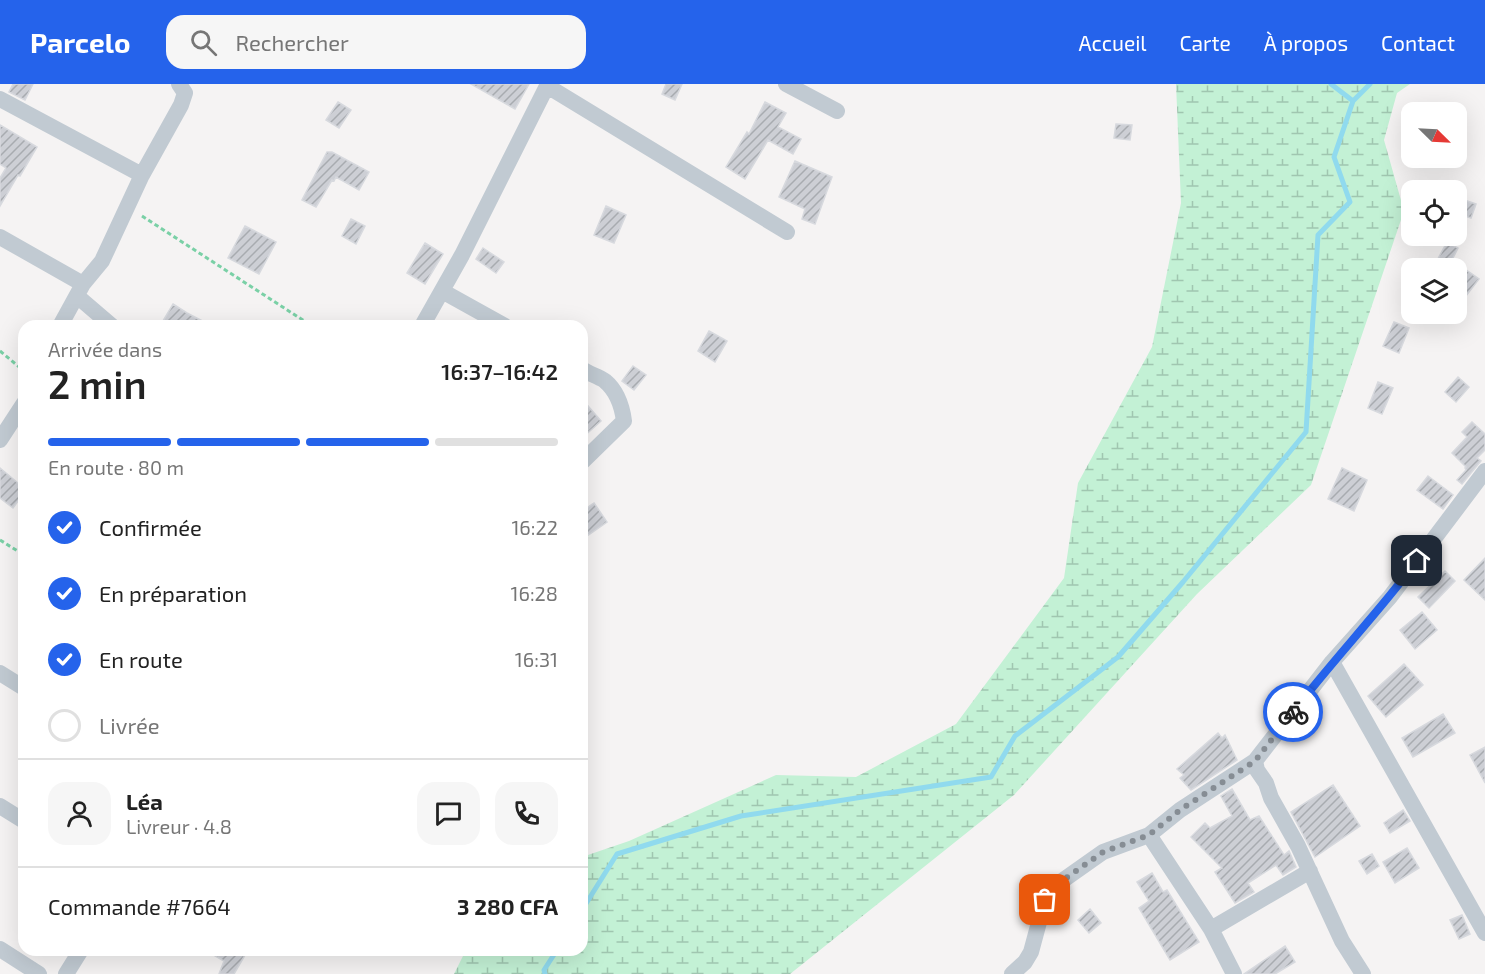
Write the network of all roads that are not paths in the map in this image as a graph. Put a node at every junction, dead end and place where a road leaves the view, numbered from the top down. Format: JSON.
{"nodes":[{"id":1,"x":179,"y":84,"type":"edge"},
{"id":2,"x":786,"y":84,"type":"edge"},
{"id":3,"x":548,"y":85,"type":"edge"},
{"id":4,"x":0,"y":99,"type":"edge"},
{"id":5,"x":837,"y":111,"type":"dead end"},
{"id":6,"x":142,"y":175,"type":"junction"},
{"id":7,"x":787,"y":232,"type":"dead end"},
{"id":8,"x":0,"y":237,"type":"edge"},
{"id":9,"x":80,"y":290,"type":"junction"},
{"id":10,"x":442,"y":291,"type":"junction"},
{"id":11,"x":63,"y":320,"type":"edge"},
{"id":12,"x":107,"y":320,"type":"edge"},
{"id":13,"x":425,"y":320,"type":"edge"},
{"id":14,"x":494,"y":320,"type":"edge"},
{"id":15,"x":588,"y":372,"type":"edge"},
{"id":16,"x":18,"y":423,"type":"edge"},
{"id":17,"x":0,"y":440,"type":"edge"},
{"id":18,"x":588,"y":456,"type":"edge"},
{"id":19,"x":1485,"y":471,"type":"edge"},
{"id":20,"x":1332,"y":662,"type":"junction"},
{"id":21,"x":0,"y":673,"type":"edge"},
{"id":22,"x":18,"y":684,"type":"edge"},
{"id":23,"x":1255,"y":761,"type":"junction"},
{"id":24,"x":0,"y":806,"type":"edge"},
{"id":25,"x":18,"y":817,"type":"edge"},
{"id":26,"x":1149,"y":835,"type":"junction"},
{"id":27,"x":1310,"y":871,"type":"junction"},
{"id":28,"x":1211,"y":928,"type":"junction"},
{"id":29,"x":1485,"y":933,"type":"edge"},
{"id":30,"x":0,"y":949,"type":"edge"},
{"id":31,"x":77,"y":956,"type":"edge"},
{"id":32,"x":39,"y":974,"type":"edge"},
{"id":33,"x":66,"y":974,"type":"edge"},
{"id":34,"x":1012,"y":974,"type":"edge"},
{"id":35,"x":1234,"y":974,"type":"edge"},
{"id":36,"x":1363,"y":974,"type":"edge"}],
"edges":[{"from":1,"to":6,"type":"street"},
{"from":2,"to":5,"type":"street"},
{"from":3,"to":7,"type":"street"},
{"from":3,"to":10,"type":"street"},
{"from":4,"to":6,"type":"street"},
{"from":6,"to":9,"type":"street"},
{"from":8,"to":9,"type":"street"},
{"from":9,"to":11,"type":"street"},
{"from":9,"to":12,"type":"street"},
{"from":10,"to":13,"type":"street"},
{"from":10,"to":14,"type":"street"},
{"from":15,"to":18,"type":"street"},
{"from":16,"to":17,"type":"street"},
{"from":19,"to":20,"type":"street"},
{"from":20,"to":23,"type":"street"},
{"from":20,"to":29,"type":"street"},
{"from":21,"to":22,"type":"street"},
{"from":23,"to":26,"type":"street"},
{"from":23,"to":27,"type":"street"},
{"from":24,"to":25,"type":"street"},
{"from":26,"to":28,"type":"street"},
{"from":26,"to":34,"type":"street"},
{"from":27,"to":28,"type":"street"},
{"from":27,"to":36,"type":"street"},
{"from":28,"to":35,"type":"street"},
{"from":30,"to":32,"type":"street"},
{"from":31,"to":33,"type":"street"}]}
